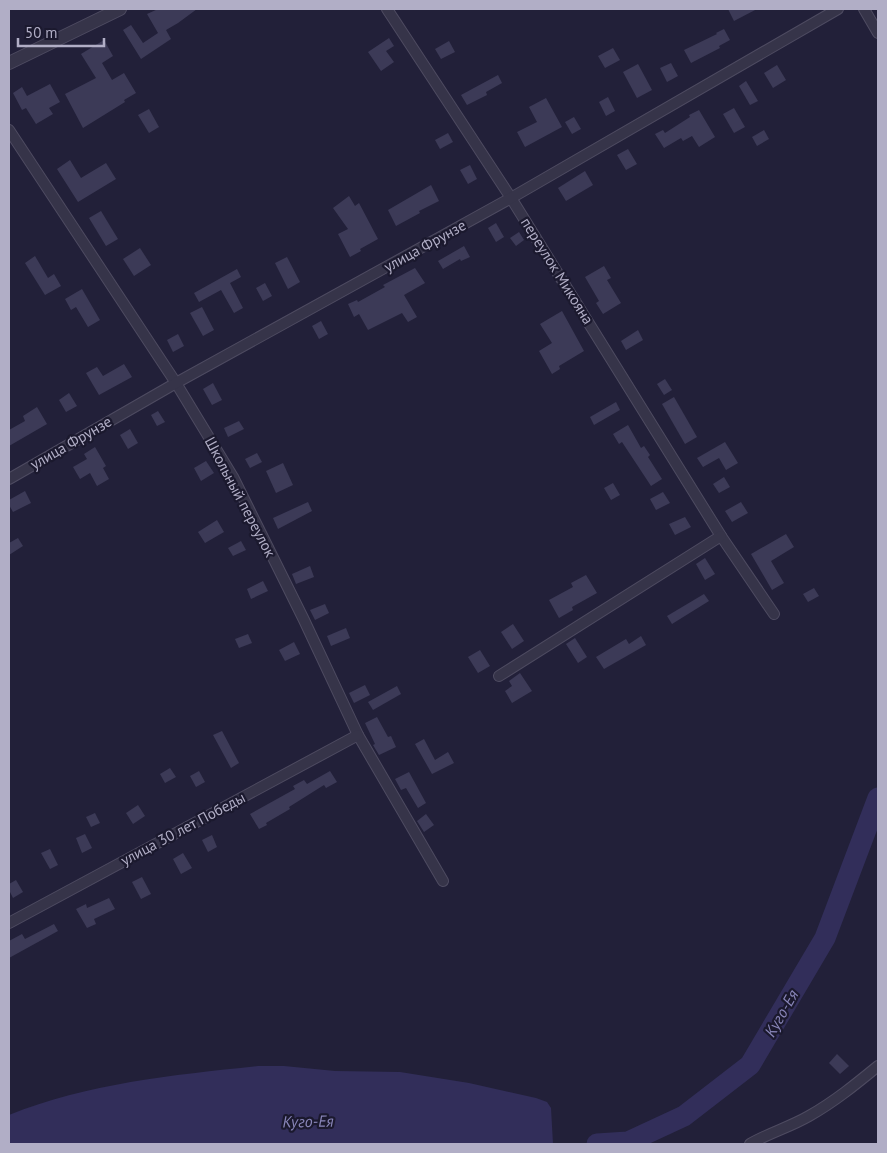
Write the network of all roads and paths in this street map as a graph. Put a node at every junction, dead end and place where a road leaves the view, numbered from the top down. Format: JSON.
{"nodes":[{"id":1,"x":120,"y":9,"type":"edge"},
{"id":2,"x":387,"y":9,"type":"edge"},
{"id":3,"x":838,"y":9,"type":"edge"},
{"id":4,"x":864,"y":9,"type":"edge"},
{"id":5,"x":878,"y":33,"type":"edge"},
{"id":6,"x":9,"y":63,"type":"edge"},
{"id":7,"x":9,"y":130,"type":"edge"},
{"id":8,"x":512,"y":198,"type":"junction"},
{"id":9,"x":176,"y":383,"type":"junction"},
{"id":10,"x":9,"y":479,"type":"edge"},
{"id":11,"x":721,"y":536,"type":"junction"},
{"id":12,"x":774,"y":614,"type":"dead end"},
{"id":13,"x":499,"y":676,"type":"dead end"},
{"id":14,"x":358,"y":736,"type":"junction"},
{"id":15,"x":443,"y":881,"type":"dead end"},
{"id":16,"x":9,"y":923,"type":"edge"},
{"id":17,"x":878,"y":1066,"type":"edge"},
{"id":18,"x":750,"y":1144,"type":"edge"}],
"edges":[{"from":1,"to":6,"type":"street"},
{"from":2,"to":8,"type":"street","name":"переулок Микояна"},
{"from":3,"to":8,"type":"street","name":"улица Фрунзе"},
{"from":4,"to":5,"type":"street"},
{"from":7,"to":9,"type":"street","name":"Школьный переулок"},
{"from":8,"to":9,"type":"street","name":"улица Фрунзе"},
{"from":8,"to":11,"type":"street","name":"переулок Микояна"},
{"from":9,"to":10,"type":"street","name":"улица Фрунзе"},
{"from":9,"to":14,"type":"street","name":"Школьный переулок"},
{"from":11,"to":12,"type":"street","name":"переулок Микояна"},
{"from":11,"to":13,"type":"street"},
{"from":14,"to":15,"type":"street","name":"Школьный переулок"},
{"from":14,"to":16,"type":"street","name":"улица 30 лет Победы"},
{"from":17,"to":18,"type":"street"}]}
